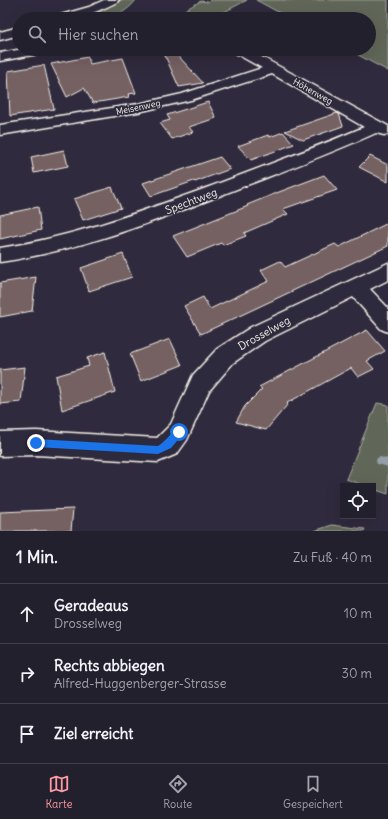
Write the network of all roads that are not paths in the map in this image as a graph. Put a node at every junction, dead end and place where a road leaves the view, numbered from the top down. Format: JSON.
{"nodes":[{"id":1,"x":113,"y":0,"type":"edge"},
{"id":2,"x":83,"y":12,"type":"edge"},
{"id":3,"x":12,"y":33,"type":"edge"},
{"id":4,"x":0,"y":36,"type":"edge"},
{"id":5,"x":12,"y":55,"type":"edge"},
{"id":6,"x":250,"y":56,"type":"edge"},
{"id":7,"x":0,"y":57,"type":"edge"},
{"id":8,"x":273,"y":69,"type":"junction"},
{"id":9,"x":382,"y":129,"type":"edge"},
{"id":10,"x":0,"y":130,"type":"edge"},
{"id":11,"x":0,"y":254,"type":"edge"},
{"id":12,"x":388,"y":271,"type":"edge"},
{"id":13,"x":356,"y":286,"type":"junction"},
{"id":14,"x":388,"y":323,"type":"edge"},
{"id":15,"x":0,"y":444,"type":"edge"}],
"edges":[{"from":1,"to":2,"type":"street"},
{"from":3,"to":4,"type":"street"},
{"from":5,"to":7,"type":"street"},
{"from":6,"to":8,"type":"street","name":"Höhenweg"},
{"from":8,"to":9,"type":"street","name":"Höhenweg"},
{"from":8,"to":10,"type":"street","name":"Meisenweg"},
{"from":9,"to":11,"type":"street","name":"Spechtweg"},
{"from":12,"to":13,"type":"street","name":"Drosselweg"},
{"from":13,"to":14,"type":"street"},
{"from":13,"to":15,"type":"street","name":"Drosselweg"}]}
